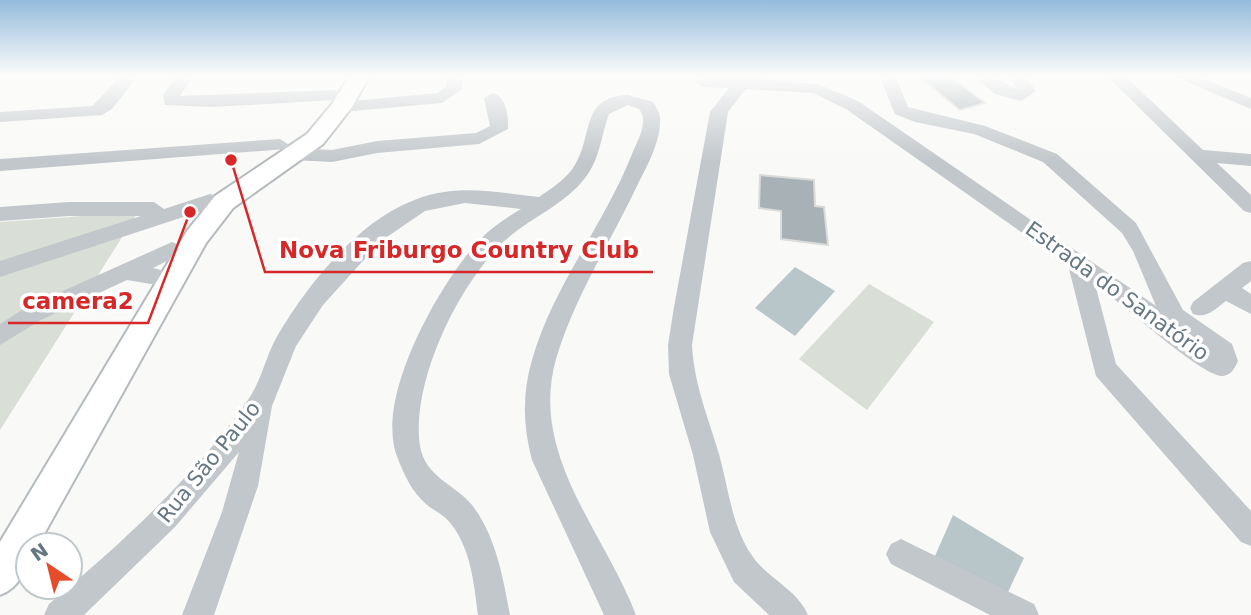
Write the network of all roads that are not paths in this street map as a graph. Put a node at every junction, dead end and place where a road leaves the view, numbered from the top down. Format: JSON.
{"nodes":[{"id":1,"x":107,"y":104,"type":"edge"},
{"id":2,"x":333,"y":104,"type":"edge"},
{"id":3,"x":495,"y":104,"type":"edge"},
{"id":4,"x":613,"y":104,"type":"edge"},
{"id":5,"x":643,"y":104,"type":"edge"},
{"id":6,"x":715,"y":104,"type":"edge"},
{"id":7,"x":725,"y":104,"type":"edge"},
{"id":8,"x":849,"y":104,"type":"edge"},
{"id":9,"x":898,"y":104,"type":"edge"},
{"id":10,"x":1144,"y":104,"type":"edge"},
{"id":11,"x":901,"y":110,"type":"junction"},
{"id":12,"x":719,"y":111,"type":"junction"},
{"id":13,"x":0,"y":117,"type":"edge"},
{"id":14,"x":892,"y":134,"type":"junction"},
{"id":15,"x":287,"y":149,"type":"junction"},
{"id":16,"x":1197,"y":155,"type":"junction"},
{"id":17,"x":1251,"y":160,"type":"edge"},
{"id":18,"x":0,"y":165,"type":"edge"},
{"id":19,"x":210,"y":201,"type":"junction"},
{"id":20,"x":540,"y":204,"type":"junction"},
{"id":21,"x":1251,"y":206,"type":"edge"},
{"id":22,"x":182,"y":208,"type":"junction"},
{"id":23,"x":0,"y":214,"type":"edge"},
{"id":24,"x":172,"y":250,"type":"junction"},
{"id":25,"x":1078,"y":261,"type":"junction"},
{"id":26,"x":0,"y":269,"type":"edge"},
{"id":27,"x":1251,"y":269,"type":"edge"},
{"id":28,"x":126,"y":272,"type":"junction"},
{"id":29,"x":157,"y":277,"type":"junction"},
{"id":30,"x":1227,"y":290,"type":"junction"},
{"id":31,"x":1251,"y":305,"type":"edge"},
{"id":32,"x":1201,"y":308,"type":"dead end"},
{"id":33,"x":0,"y":336,"type":"edge"},
{"id":34,"x":259,"y":405,"type":"junction"},
{"id":35,"x":1251,"y":532,"type":"edge"},
{"id":36,"x":0,"y":538,"type":"edge"},
{"id":37,"x":901,"y":554,"type":"dead end"},
{"id":38,"x":0,"y":577,"type":"edge"},
{"id":39,"x":60,"y":615,"type":"edge"},
{"id":40,"x":198,"y":615,"type":"edge"},
{"id":41,"x":494,"y":615,"type":"edge"},
{"id":42,"x":620,"y":615,"type":"edge"},
{"id":43,"x":792,"y":615,"type":"edge"},
{"id":44,"x":1023,"y":615,"type":"edge"}],
"edges":[{"from":1,"to":13,"type":"street"},
{"from":2,"to":15,"type":"main road"},
{"from":3,"to":15,"type":"street"},
{"from":4,"to":20,"type":"street"},
{"from":5,"to":42,"type":"street"},
{"from":6,"to":12,"type":"street","name":"Estrada do Sanatório"},
{"from":7,"to":12,"type":"street","name":"Estrada do Sanatório"},
{"from":8,"to":14,"type":"street","name":"Estrada do Sanatório"},
{"from":9,"to":11,"type":"street"},
{"from":10,"to":16,"type":"street"},
{"from":11,"to":14,"type":"street"},
{"from":11,"to":25,"type":"street","name":"Estrada do Sanatório"},
{"from":12,"to":43,"type":"street","name":"Estrada do Sanatório"},
{"from":14,"to":25,"type":"street","name":"Estrada do Sanatório"},
{"from":15,"to":18,"type":"street"},
{"from":15,"to":19,"type":"main road"},
{"from":15,"to":38,"type":"main road"},
{"from":16,"to":17,"type":"street"},
{"from":16,"to":21,"type":"street"},
{"from":19,"to":22,"type":"street"},
{"from":19,"to":24,"type":"main road"},
{"from":20,"to":34,"type":"street","name":"Rua São Paulo"},
{"from":20,"to":41,"type":"street"},
{"from":22,"to":23,"type":"street"},
{"from":22,"to":26,"type":"street"},
{"from":24,"to":28,"type":"street"},
{"from":24,"to":29,"type":"main road"},
{"from":25,"to":35,"type":"street"},
{"from":27,"to":30,"type":"street"},
{"from":28,"to":29,"type":"street"},
{"from":28,"to":33,"type":"street"},
{"from":29,"to":36,"type":"main road"},
{"from":30,"to":31,"type":"street"},
{"from":30,"to":32,"type":"street"},
{"from":34,"to":39,"type":"street","name":"Rua São Paulo"},
{"from":34,"to":40,"type":"street"},
{"from":37,"to":44,"type":"street"}]}
